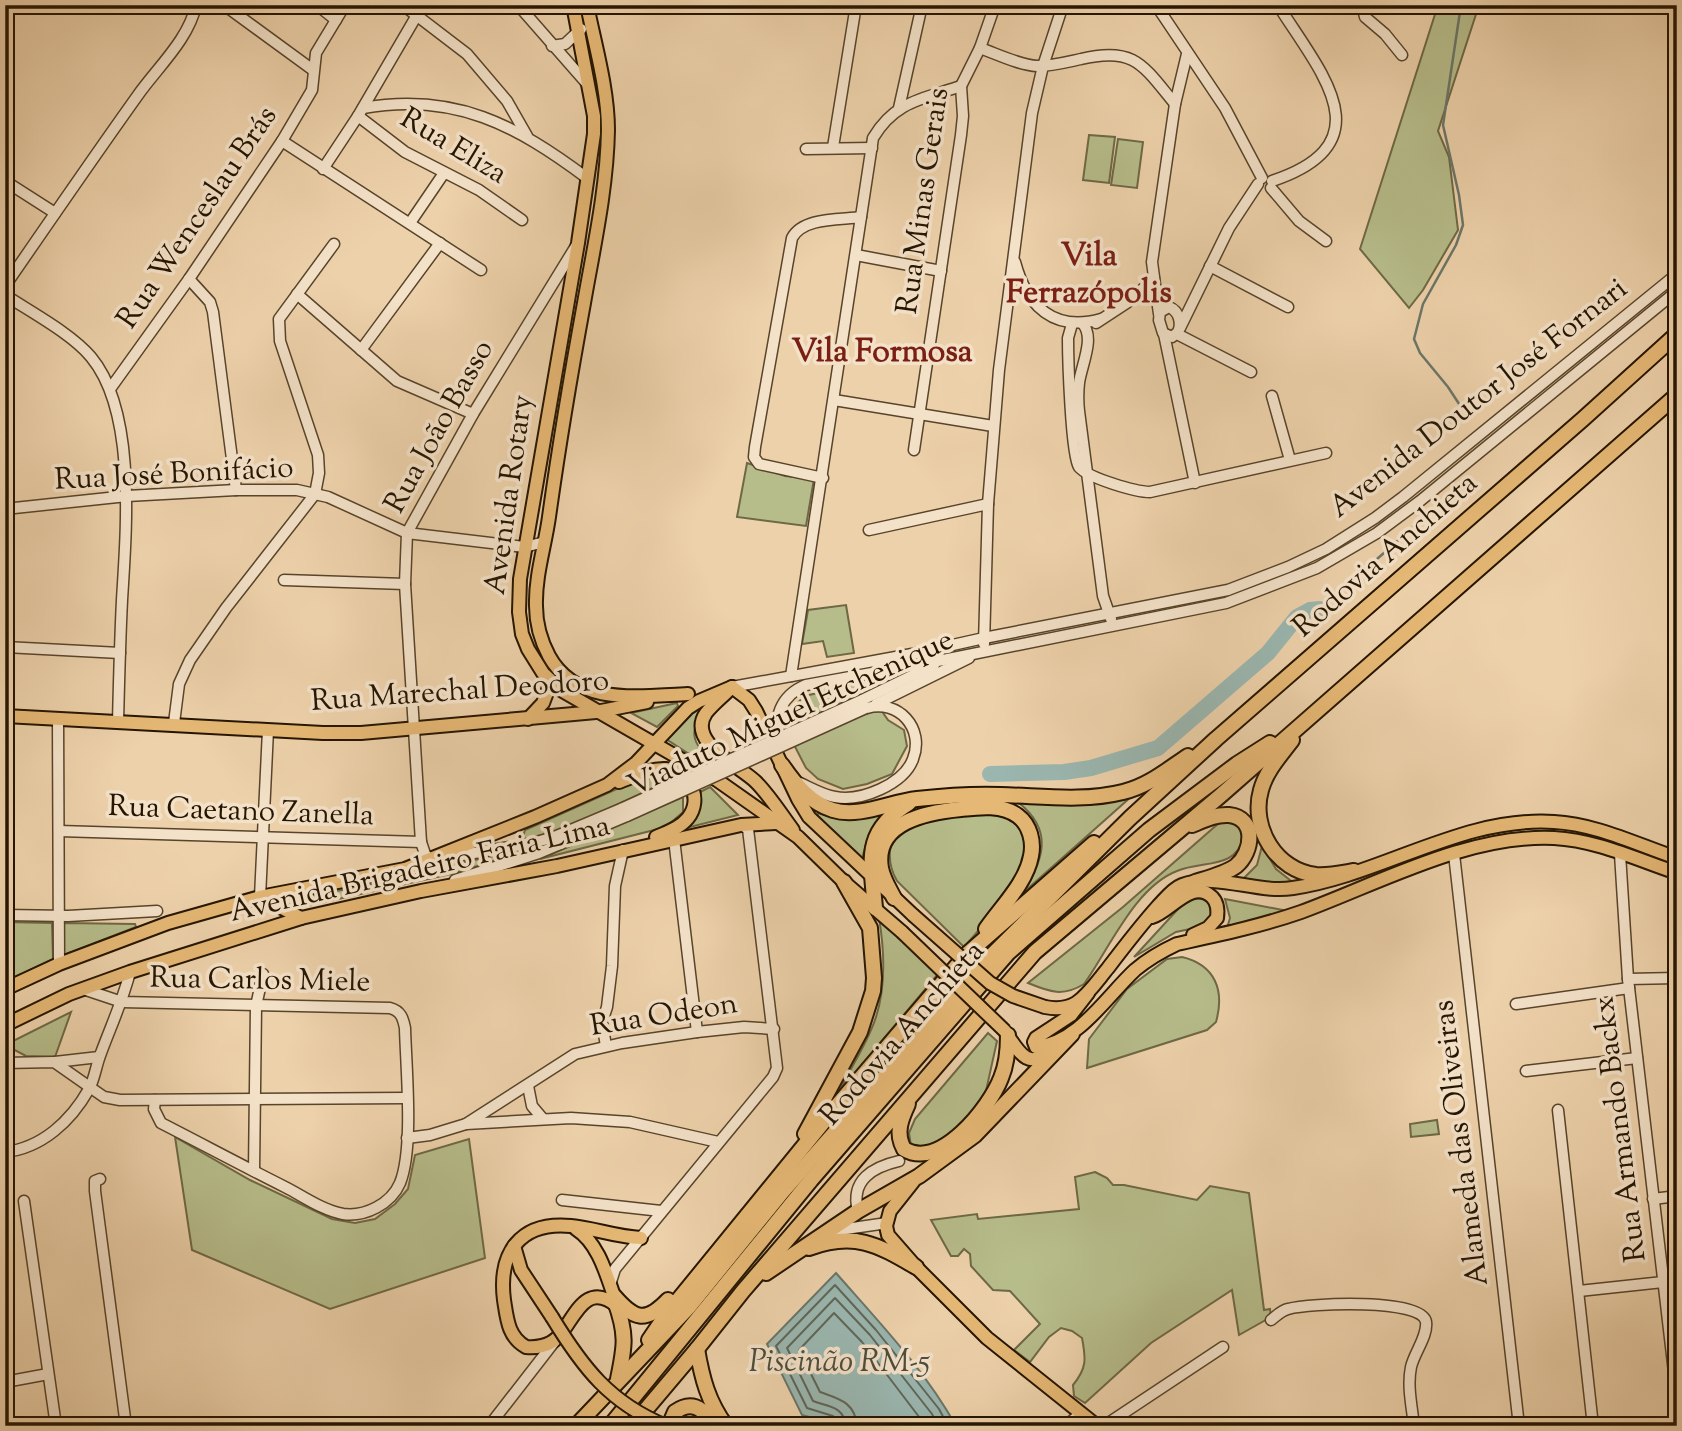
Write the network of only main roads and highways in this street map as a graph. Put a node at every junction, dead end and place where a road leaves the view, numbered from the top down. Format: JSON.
{"nodes":[{"id":1,"x":573,"y":5,"type":"edge"},
{"id":2,"x":588,"y":11,"type":"edge"},
{"id":3,"x":1677,"y":334,"type":"edge"},
{"id":4,"x":1677,"y":395,"type":"edge"},
{"id":5,"x":551,"y":682,"type":"junction"},
{"id":6,"x":732,"y":687,"type":"junction"},
{"id":7,"x":688,"y":694,"type":"junction"},
{"id":8,"x":596,"y":712,"type":"junction"},
{"id":9,"x":1311,"y":714,"type":"junction"},
{"id":10,"x":5,"y":716,"type":"edge"},
{"id":11,"x":528,"y":719,"type":"junction"},
{"id":12,"x":1289,"y":734,"type":"junction"},
{"id":13,"x":1216,"y":739,"type":"junction"},
{"id":14,"x":655,"y":742,"type":"junction"},
{"id":15,"x":782,"y":765,"type":"junction"},
{"id":16,"x":607,"y":785,"type":"junction"},
{"id":17,"x":915,"y":799,"type":"junction"},
{"id":18,"x":1130,"y":818,"type":"junction"},
{"id":19,"x":776,"y":823,"type":"junction"},
{"id":20,"x":1183,"y":828,"type":"junction"},
{"id":21,"x":798,"y":837,"type":"junction"},
{"id":22,"x":623,"y":850,"type":"junction"},
{"id":23,"x":1677,"y":858,"type":"edge"},
{"id":24,"x":1354,"y":872,"type":"junction"},
{"id":25,"x":1677,"y":873,"type":"edge"},
{"id":26,"x":873,"y":880,"type":"junction"},
{"id":27,"x":844,"y":882,"type":"junction"},
{"id":28,"x":1195,"y":883,"type":"junction"},
{"id":29,"x":263,"y":892,"type":"junction"},
{"id":30,"x":894,"y":898,"type":"junction"},
{"id":31,"x":875,"y":908,"type":"junction"},
{"id":32,"x":300,"y":918,"type":"junction"},
{"id":33,"x":1147,"y":918,"type":"junction"},
{"id":34,"x":1177,"y":944,"type":"junction"},
{"id":35,"x":970,"y":952,"type":"junction"},
{"id":36,"x":5,"y":989,"type":"edge"},
{"id":37,"x":1088,"y":993,"type":"junction"},
{"id":38,"x":5,"y":1025,"type":"edge"},
{"id":39,"x":1006,"y":1033,"type":"junction"},
{"id":40,"x":1066,"y":1037,"type":"junction"},
{"id":41,"x":914,"y":1091,"type":"junction"},
{"id":42,"x":788,"y":1166,"type":"junction"},
{"id":43,"x":919,"y":1176,"type":"junction"},
{"id":44,"x":570,"y":1226,"type":"junction"},
{"id":45,"x":641,"y":1238,"type":"road end"},
{"id":46,"x":513,"y":1246,"type":"junction"},
{"id":47,"x":712,"y":1258,"type":"junction"},
{"id":48,"x":786,"y":1258,"type":"junction"},
{"id":49,"x":916,"y":1267,"type":"junction"},
{"id":50,"x":743,"y":1291,"type":"junction"},
{"id":51,"x":614,"y":1296,"type":"junction"},
{"id":52,"x":697,"y":1349,"type":"junction"},
{"id":53,"x":635,"y":1362,"type":"junction"},
{"id":54,"x":618,"y":1379,"type":"junction"},
{"id":55,"x":1095,"y":1425,"type":"edge"},
{"id":56,"x":576,"y":1426,"type":"edge"},
{"id":57,"x":610,"y":1426,"type":"edge"},
{"id":58,"x":632,"y":1426,"type":"edge"},
{"id":59,"x":668,"y":1426,"type":"edge"},
{"id":60,"x":719,"y":1426,"type":"edge"},
{"id":61,"x":726,"y":1426,"type":"edge"}],
"edges":[{"from":1,"to":5,"type":"main road","name":"Avenida Rotary"},
{"from":2,"to":7,"type":"main road","name":"Avenida Rotary"},
{"from":3,"to":13,"type":"highway","name":"Rodovia Anchieta"},
{"from":4,"to":9,"type":"highway","name":"Rodovia Anchieta"},
{"from":5,"to":8,"type":"main road","name":"Avenida Rotary"},
{"from":5,"to":11,"type":"main road"},
{"from":6,"to":7,"type":"main road","name":"Rua Marechal Deodoro"},
{"from":6,"to":14,"type":"main road"},
{"from":6,"to":15,"type":"main road"},
{"from":6,"to":21,"type":"main road"},
{"from":7,"to":8,"type":"main road","name":"Rua Marechal Deodoro"},
{"from":8,"to":11,"type":"main road","name":"Rua Marechal Deodoro"},
{"from":8,"to":14,"type":"main road","name":"Avenida Rotary"},
{"from":9,"to":12,"type":"highway","name":"Rodovia Anchieta"},
{"from":9,"to":24,"type":"highway"},
{"from":10,"to":11,"type":"main road","name":"Rua Marechal Deodoro"},
{"from":12,"to":20,"type":"highway","name":"Rodovia Anchieta"},
{"from":12,"to":57,"type":"highway","name":"Rodovia Anchieta"},
{"from":13,"to":17,"type":"highway"},
{"from":13,"to":18,"type":"highway","name":"Rodovia Anchieta"},
{"from":14,"to":16,"type":"main road"},
{"from":14,"to":19,"type":"main road","name":"Avenida Rotary"},
{"from":15,"to":17,"type":"highway"},
{"from":15,"to":26,"type":"main road"},
{"from":16,"to":22,"type":"main road"},
{"from":16,"to":29,"type":"main road","name":"Avenida Brigadeiro Faria Lima"},
{"from":17,"to":26,"type":"highway"},
{"from":18,"to":35,"type":"highway","name":"Rodovia Anchieta"},
{"from":18,"to":53,"type":"highway","name":"Rodovia Anchieta"},
{"from":19,"to":21,"type":"main road","name":"Avenida Rotary"},
{"from":19,"to":22,"type":"main road","name":"Avenida Brigadeiro Faria Lima"},
{"from":20,"to":28,"type":"highway"},
{"from":20,"to":41,"type":"highway","name":"Rodovia Anchieta"},
{"from":21,"to":27,"type":"main road","name":"Avenida Rotary"},
{"from":22,"to":32,"type":"main road","name":"Avenida Brigadeiro Faria Lima"},
{"from":23,"to":24,"type":"main road"},
{"from":24,"to":28,"type":"main road"},
{"from":25,"to":34,"type":"main road"},
{"from":26,"to":30,"type":"main road"},
{"from":26,"to":31,"type":"highway"},
{"from":27,"to":31,"type":"main road","name":"Avenida Rotary"},
{"from":27,"to":42,"type":"highway"},
{"from":28,"to":33,"type":"main road"},
{"from":29,"to":32,"type":"main road"},
{"from":29,"to":36,"type":"main road","name":"Avenida Brigadeiro Faria Lima"},
{"from":30,"to":35,"type":"highway"},
{"from":30,"to":37,"type":"main road","bridge":true},
{"from":31,"to":39,"type":"main road","name":"Avenida Rotary","bridge":true},
{"from":32,"to":38,"type":"main road","name":"Avenida Brigadeiro Faria Lima"},
{"from":33,"to":34,"type":"main road"},
{"from":33,"to":37,"type":"main road"},
{"from":34,"to":40,"type":"main road"},
{"from":35,"to":42,"type":"highway","name":"Rodovia Anchieta"},
{"from":37,"to":40,"type":"main road"},
{"from":39,"to":40,"type":"main road","name":"Avenida Rotary"},
{"from":39,"to":41,"type":"highway"},
{"from":40,"to":43,"type":"highway"},
{"from":41,"to":50,"type":"highway","name":"Rodovia Anchieta"},
{"from":42,"to":47,"type":"highway","name":"Rodovia Anchieta"},
{"from":43,"to":48,"type":"highway"},
{"from":43,"to":49,"type":"main road"},
{"from":44,"to":45,"type":"main road"},
{"from":44,"to":46,"type":"main road"},
{"from":44,"to":51,"type":"main road"},
{"from":46,"to":51,"type":"main road"},
{"from":46,"to":59,"type":"main road","bridge":true},
{"from":47,"to":51,"type":"highway"},
{"from":47,"to":53,"type":"highway","name":"Rodovia Anchieta"},
{"from":48,"to":49,"type":"highway"},
{"from":48,"to":50,"type":"highway"},
{"from":49,"to":55,"type":"main road"},
{"from":50,"to":52,"type":"highway","name":"Rodovia Anchieta"},
{"from":51,"to":54,"type":"highway"},
{"from":52,"to":58,"type":"highway","name":"Rodovia Anchieta"},
{"from":52,"to":61,"type":"highway"},
{"from":53,"to":54,"type":"highway","name":"Rodovia Anchieta"},
{"from":54,"to":56,"type":"highway","name":"Rodovia Anchieta"},
{"from":59,"to":60,"type":"highway"}]}
